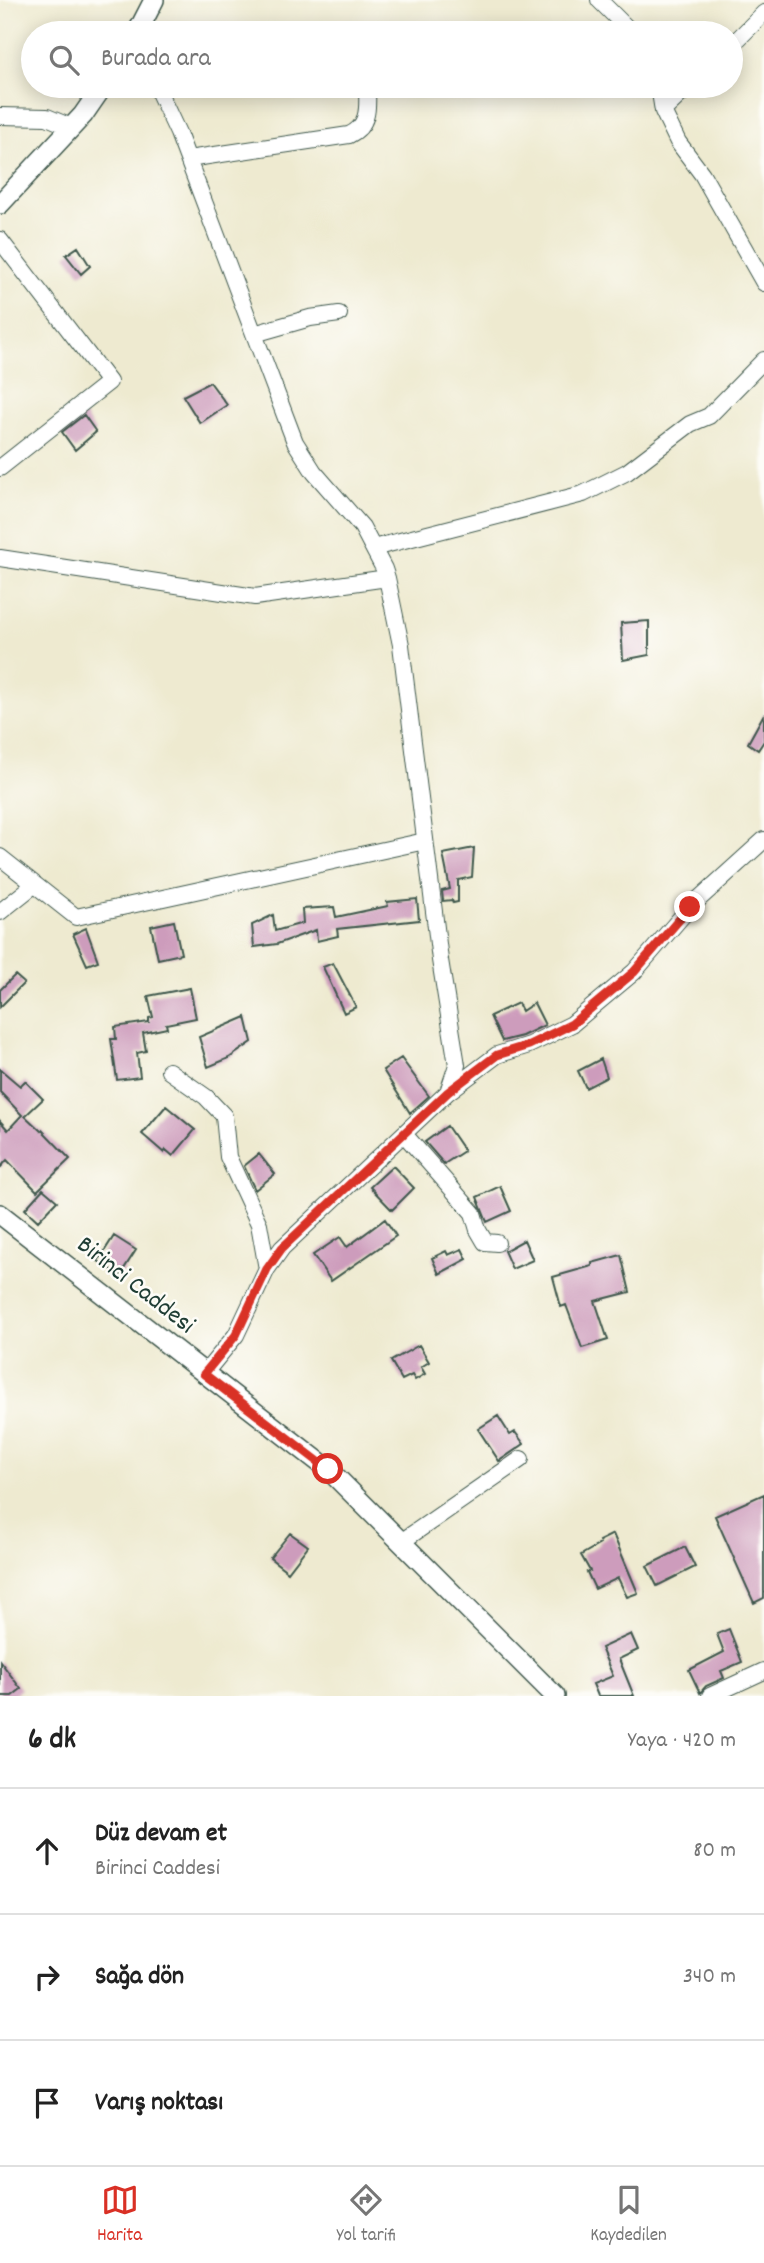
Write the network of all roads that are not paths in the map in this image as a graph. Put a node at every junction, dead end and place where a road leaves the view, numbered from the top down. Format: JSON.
{"nodes":[{"id":1,"x":154,"y":0,"type":"edge"},
{"id":2,"x":599,"y":0,"type":"edge"},
{"id":3,"x":764,"y":13,"type":"edge"},
{"id":4,"x":143,"y":21,"type":"edge"},
{"id":5,"x":620,"y":21,"type":"edge"},
{"id":6,"x":743,"y":34,"type":"edge"},
{"id":7,"x":95,"y":98,"type":"edge"},
{"id":8,"x":161,"y":98,"type":"edge"},
{"id":9,"x":367,"y":98,"type":"edge"},
{"id":10,"x":661,"y":98,"type":"edge"},
{"id":11,"x":677,"y":98,"type":"edge"},
{"id":12,"x":663,"y":111,"type":"junction"},
{"id":13,"x":0,"y":116,"type":"edge"},
{"id":14,"x":71,"y":127,"type":"junction"},
{"id":15,"x":188,"y":159,"type":"junction"},
{"id":16,"x":0,"y":204,"type":"edge"},
{"id":17,"x":0,"y":240,"type":"edge"},
{"id":18,"x":764,"y":282,"type":"edge"},
{"id":19,"x":339,"y":314,"type":"dead end"},
{"id":20,"x":254,"y":334,"type":"junction"},
{"id":21,"x":764,"y":360,"type":"edge"},
{"id":22,"x":0,"y":468,"type":"edge"},
{"id":23,"x":373,"y":548,"type":"junction"},
{"id":24,"x":0,"y":558,"type":"edge"},
{"id":25,"x":387,"y":578,"type":"junction"},
{"id":26,"x":764,"y":840,"type":"edge"},
{"id":27,"x":425,"y":841,"type":"junction"},
{"id":28,"x":0,"y":857,"type":"edge"},
{"id":29,"x":34,"y":885,"type":"junction"},
{"id":30,"x":0,"y":912,"type":"edge"},
{"id":31,"x":169,"y":1071,"type":"dead end"},
{"id":32,"x":448,"y":1092,"type":"junction"},
{"id":33,"x":404,"y":1134,"type":"junction"},
{"id":34,"x":0,"y":1214,"type":"edge"},
{"id":35,"x":497,"y":1243,"type":"dead end"},
{"id":36,"x":267,"y":1269,"type":"junction"},
{"id":37,"x":204,"y":1374,"type":"junction"},
{"id":38,"x":522,"y":1460,"type":"dead end"},
{"id":39,"x":401,"y":1542,"type":"junction"},
{"id":40,"x":764,"y":1671,"type":"edge"},
{"id":41,"x":555,"y":1696,"type":"edge"},
{"id":42,"x":709,"y":1696,"type":"edge"}],
"edges":[{"from":1,"to":4,"type":"street"},
{"from":2,"to":5,"type":"street"},
{"from":3,"to":6,"type":"street"},
{"from":7,"to":14,"type":"street"},
{"from":8,"to":15,"type":"street"},
{"from":9,"to":15,"type":"street"},
{"from":10,"to":12,"type":"street"},
{"from":11,"to":12,"type":"street"},
{"from":12,"to":18,"type":"street"},
{"from":13,"to":14,"type":"street"},
{"from":14,"to":16,"type":"street"},
{"from":15,"to":20,"type":"street"},
{"from":17,"to":22,"type":"street"},
{"from":19,"to":20,"type":"street"},
{"from":20,"to":23,"type":"street"},
{"from":21,"to":23,"type":"street"},
{"from":23,"to":25,"type":"street"},
{"from":24,"to":25,"type":"street"},
{"from":25,"to":27,"type":"street"},
{"from":26,"to":32,"type":"street"},
{"from":27,"to":29,"type":"street"},
{"from":27,"to":32,"type":"street"},
{"from":28,"to":29,"type":"street"},
{"from":29,"to":30,"type":"street"},
{"from":31,"to":36,"type":"street"},
{"from":32,"to":33,"type":"street"},
{"from":33,"to":35,"type":"street"},
{"from":33,"to":36,"type":"street"},
{"from":34,"to":37,"type":"street","name":"Birinci Caddesi"},
{"from":36,"to":37,"type":"street"},
{"from":37,"to":39,"type":"street","name":"Birinci Caddesi"},
{"from":38,"to":39,"type":"street"},
{"from":39,"to":41,"type":"street","name":"Birinci Caddesi"},
{"from":40,"to":42,"type":"street"}]}
